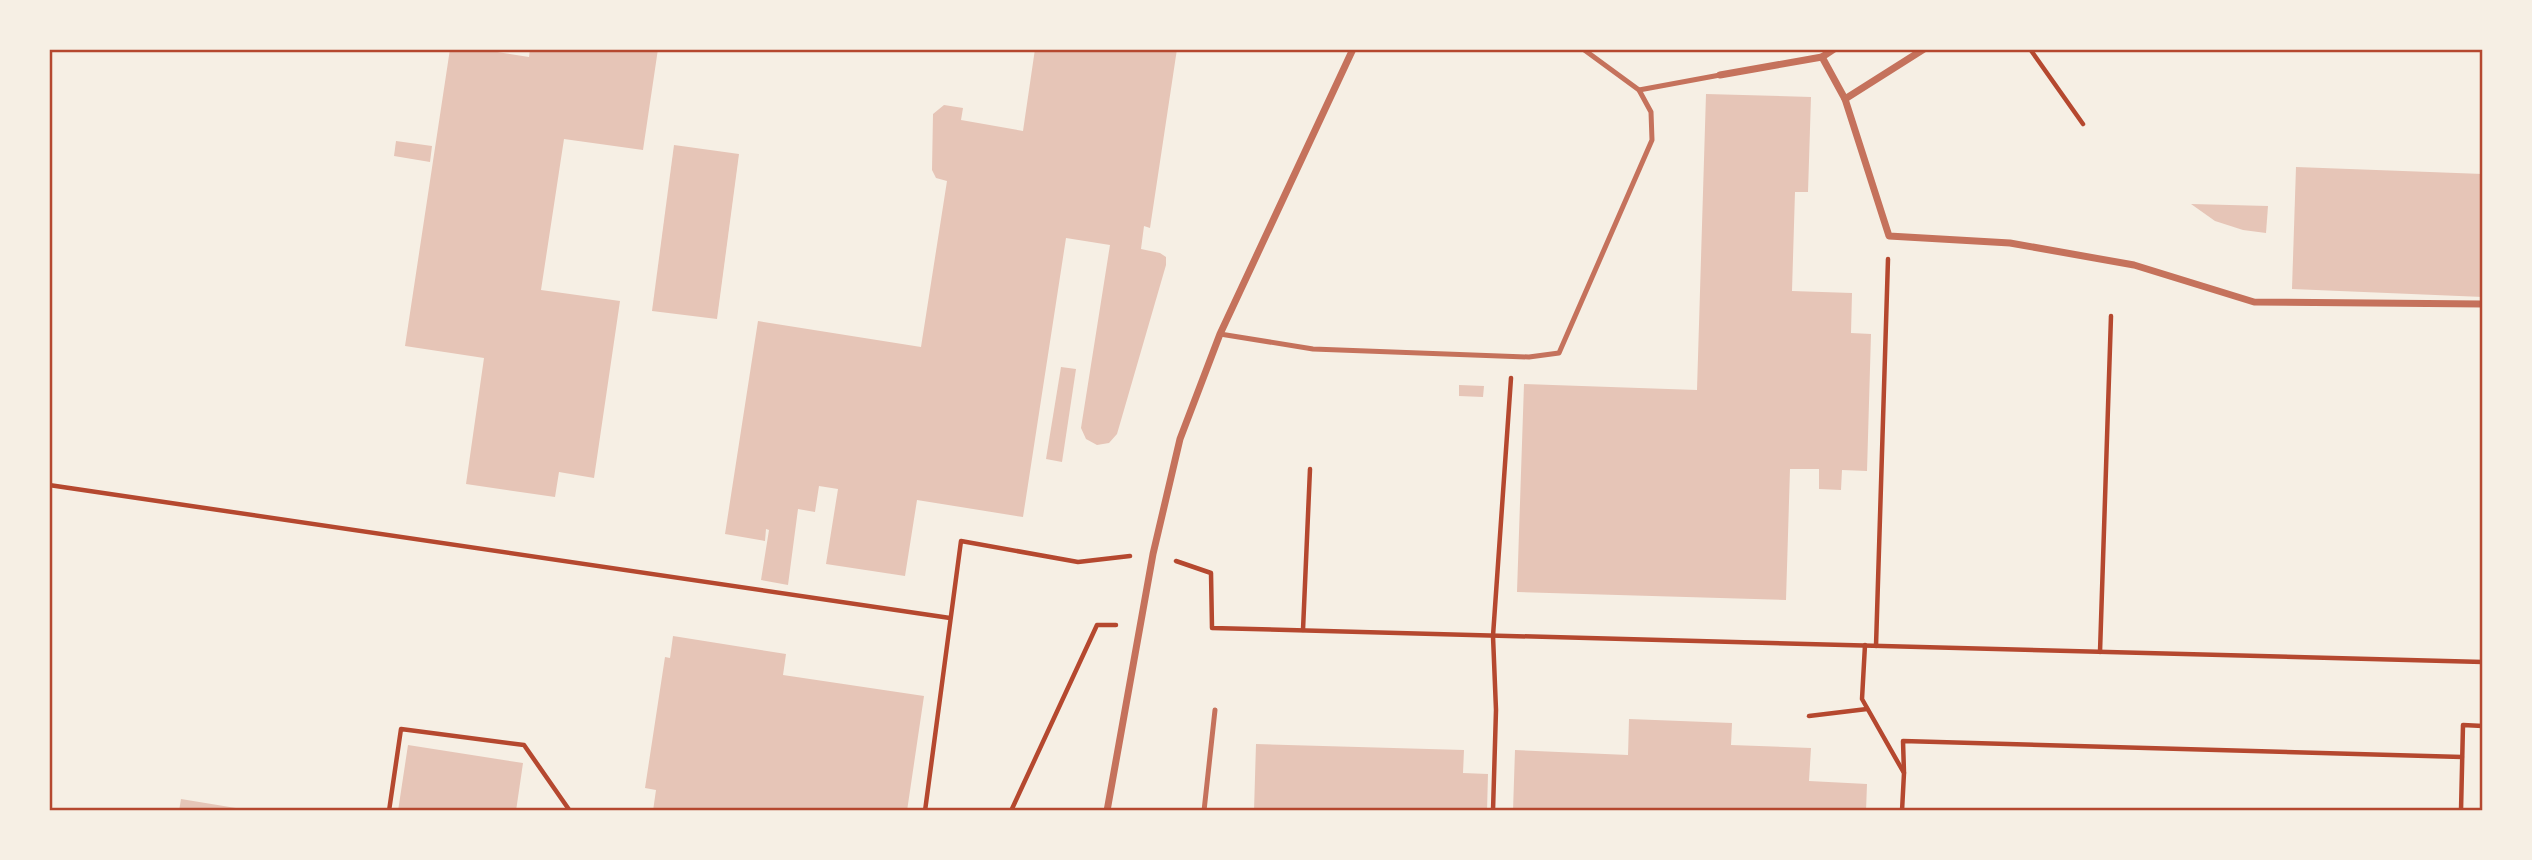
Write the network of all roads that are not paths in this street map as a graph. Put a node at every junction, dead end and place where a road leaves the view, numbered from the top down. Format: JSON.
{"nodes":[{"id":1,"x":1353,"y":49,"type":"edge"},
{"id":2,"x":1583,"y":49,"type":"edge"},
{"id":3,"x":1834,"y":49,"type":"edge"},
{"id":4,"x":1924,"y":49,"type":"edge"},
{"id":5,"x":1822,"y":57,"type":"junction"},
{"id":6,"x":1720,"y":75,"type":"joint"},
{"id":7,"x":1639,"y":90,"type":"junction"},
{"id":8,"x":1844,"y":99,"type":"junction"},
{"id":9,"x":2483,"y":304,"type":"edge"},
{"id":10,"x":1220,"y":334,"type":"junction"},
{"id":11,"x":1215,"y":710,"type":"dead end"},
{"id":12,"x":1107,"y":811,"type":"edge"},
{"id":13,"x":1204,"y":811,"type":"edge"}],
"edges":[{"from":1,"to":10,"type":"street"},
{"from":2,"to":7,"type":"lane"},
{"from":3,"to":5,"type":"street"},
{"from":4,"to":8,"type":"street"},
{"from":5,"to":6,"type":"street"},
{"from":5,"to":8,"type":"street"},
{"from":6,"to":7,"type":"lane"},
{"from":7,"to":10,"type":"lane"},
{"from":8,"to":9,"type":"street"},
{"from":10,"to":12,"type":"street"},
{"from":11,"to":13,"type":"lane"}]}
